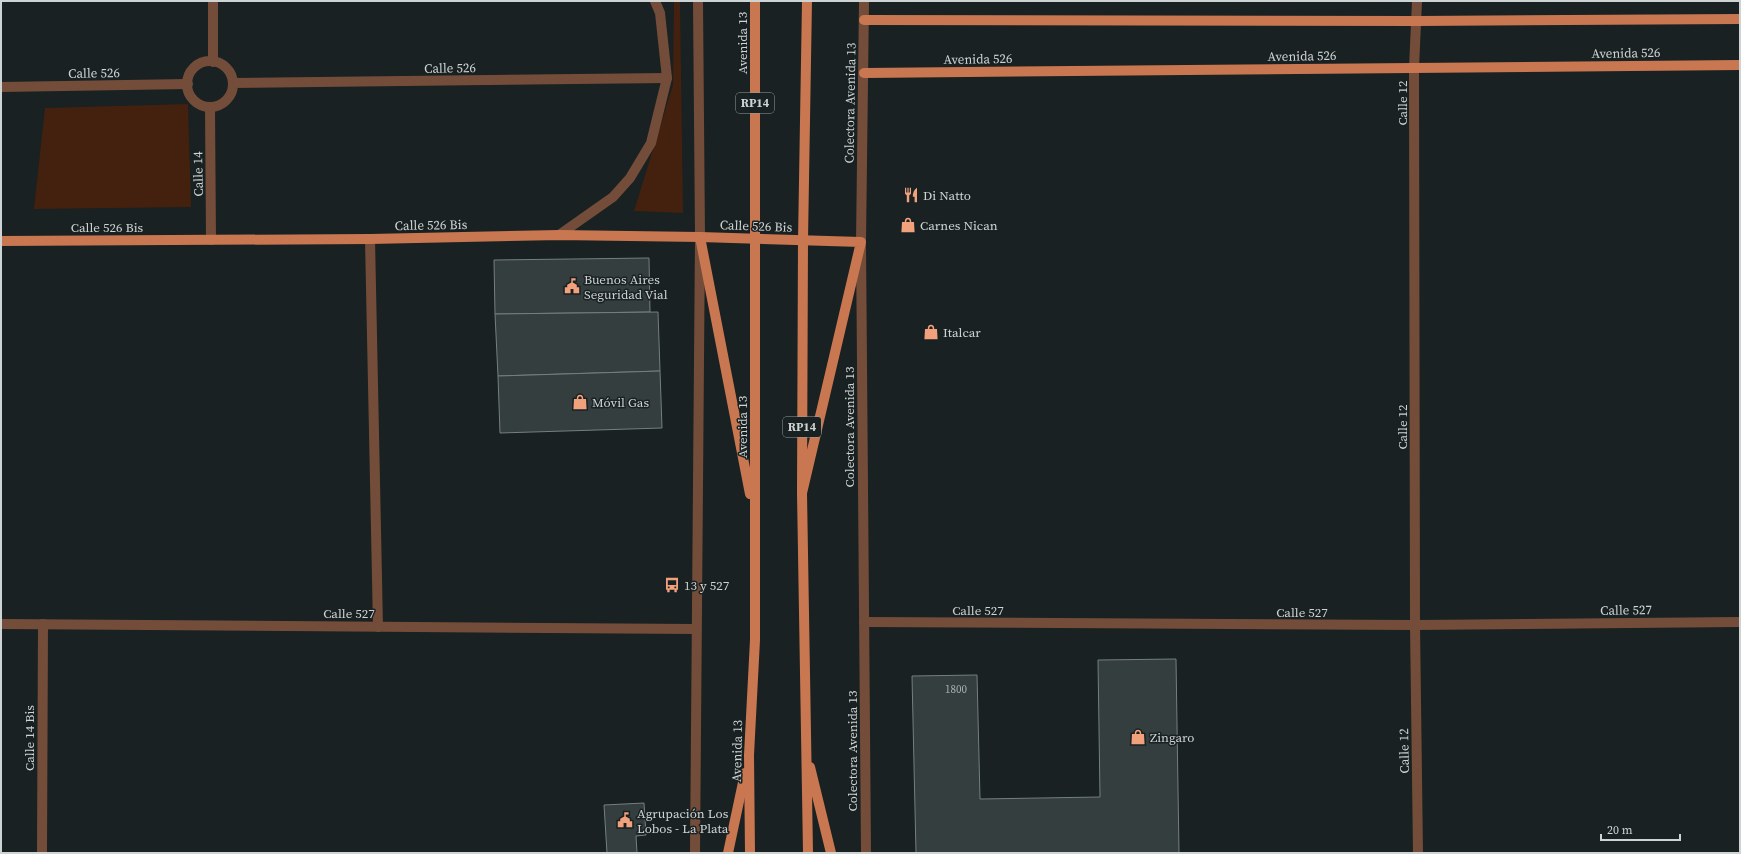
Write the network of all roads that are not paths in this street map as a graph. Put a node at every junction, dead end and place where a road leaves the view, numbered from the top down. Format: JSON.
{"nodes":[{"id":1,"x":213,"y":1,"type":"edge"},
{"id":2,"x":655,"y":1,"type":"edge"},
{"id":3,"x":698,"y":1,"type":"edge"},
{"id":4,"x":755,"y":1,"type":"edge"},
{"id":5,"x":807,"y":1,"type":"edge"},
{"id":6,"x":864,"y":1,"type":"edge"},
{"id":7,"x":1417,"y":1,"type":"edge"},
{"id":8,"x":1740,"y":18,"type":"edge"},
{"id":9,"x":864,"y":20,"type":"junction"},
{"id":10,"x":1417,"y":21,"type":"junction"},
{"id":11,"x":213,"y":62,"type":"junction"},
{"id":12,"x":1740,"y":65,"type":"edge"},
{"id":13,"x":1414,"y":68,"type":"junction"},
{"id":14,"x":864,"y":73,"type":"junction"},
{"id":15,"x":668,"y":78,"type":"junction"},
{"id":16,"x":233,"y":83,"type":"junction"},
{"id":17,"x":188,"y":84,"type":"junction"},
{"id":18,"x":1,"y":87,"type":"edge"},
{"id":19,"x":210,"y":107,"type":"junction"},
{"id":20,"x":559,"y":235,"type":"junction"},
{"id":21,"x":700,"y":237,"type":"junction"},
{"id":22,"x":370,"y":239,"type":"junction"},
{"id":23,"x":756,"y":239,"type":"junction"},
{"id":24,"x":212,"y":240,"type":"junction"},
{"id":25,"x":803,"y":240,"type":"junction"},
{"id":26,"x":1,"y":241,"type":"edge"},
{"id":27,"x":861,"y":242,"type":"junction"},
{"id":28,"x":802,"y":494,"type":"junction"},
{"id":29,"x":755,"y":517,"type":"junction"},
{"id":30,"x":864,"y":622,"type":"junction"},
{"id":31,"x":1740,"y":622,"type":"edge"},
{"id":32,"x":1,"y":624,"type":"edge"},
{"id":33,"x":43,"y":624,"type":"junction"},
{"id":34,"x":1415,"y":625,"type":"junction"},
{"id":35,"x":378,"y":627,"type":"junction"},
{"id":36,"x":696,"y":629,"type":"junction"},
{"id":37,"x":805,"y":747,"type":"junction"},
{"id":38,"x":749,"y":755,"type":"junction"},
{"id":39,"x":42,"y":853,"type":"edge"},
{"id":40,"x":695,"y":853,"type":"edge"},
{"id":41,"x":728,"y":853,"type":"edge"},
{"id":42,"x":750,"y":853,"type":"edge"},
{"id":43,"x":808,"y":853,"type":"edge"},
{"id":44,"x":831,"y":853,"type":"edge"},
{"id":45,"x":866,"y":853,"type":"edge"},
{"id":46,"x":1418,"y":853,"type":"edge"}],
"edges":[{"from":1,"to":11,"type":"street"},
{"from":2,"to":15,"type":"street"},
{"from":3,"to":21,"type":"street"},
{"from":4,"to":23,"type":"main road","name":"Avenida 13","number":"RP14"},
{"from":5,"to":25,"type":"main road","number":"RP14"},
{"from":6,"to":9,"type":"street","name":"Colectora Avenida 13"},
{"from":7,"to":10,"type":"street","name":"Calle 12"},
{"from":8,"to":10,"type":"main road"},
{"from":9,"to":10,"type":"main road"},
{"from":9,"to":14,"type":"street","name":"Colectora Avenida 13"},
{"from":10,"to":13,"type":"street","name":"Calle 12"},
{"from":11,"to":16,"type":"street"},
{"from":11,"to":17,"type":"street"},
{"from":12,"to":13,"type":"main road","name":"Avenida 526"},
{"from":13,"to":14,"type":"main road","name":"Avenida 526"},
{"from":13,"to":34,"type":"street","name":"Calle 12"},
{"from":14,"to":27,"type":"street","name":"Colectora Avenida 13"},
{"from":15,"to":16,"type":"street","name":"Calle 526"},
{"from":15,"to":20,"type":"street"},
{"from":16,"to":19,"type":"street"},
{"from":17,"to":18,"type":"street","name":"Calle 526"},
{"from":17,"to":19,"type":"street"},
{"from":19,"to":24,"type":"street","name":"Calle 14"},
{"from":20,"to":21,"type":"main road","name":"Calle 526 Bis"},
{"from":20,"to":22,"type":"main road","name":"Calle 526 Bis"},
{"from":21,"to":23,"type":"main road","name":"Calle 526 Bis"},
{"from":21,"to":29,"type":"main road"},
{"from":21,"to":36,"type":"street"},
{"from":22,"to":24,"type":"main road","name":"Calle 526 Bis"},
{"from":22,"to":35,"type":"street"},
{"from":23,"to":25,"type":"main road","name":"Calle 526 Bis"},
{"from":23,"to":29,"type":"main road","name":"Avenida 13","number":"RP14"},
{"from":24,"to":26,"type":"main road","name":"Calle 526 Bis"},
{"from":25,"to":27,"type":"main road","name":"Calle 526 Bis"},
{"from":25,"to":28,"type":"main road","number":"RP14"},
{"from":27,"to":28,"type":"main road"},
{"from":27,"to":30,"type":"street","name":"Colectora Avenida 13"},
{"from":28,"to":37,"type":"main road","number":"RP14"},
{"from":29,"to":38,"type":"main road","name":"Avenida 13","number":"RP14"},
{"from":30,"to":34,"type":"street","name":"Calle 527"},
{"from":30,"to":45,"type":"street","name":"Colectora Avenida 13"},
{"from":31,"to":34,"type":"street","name":"Calle 527"},
{"from":32,"to":33,"type":"street","name":"Calle 527"},
{"from":33,"to":35,"type":"street","name":"Calle 527"},
{"from":33,"to":39,"type":"street","name":"Calle 14 Bis"},
{"from":34,"to":46,"type":"street","name":"Calle 12"},
{"from":35,"to":36,"type":"street","name":"Calle 527"},
{"from":36,"to":40,"type":"street"},
{"from":37,"to":43,"type":"main road","number":"RP14"},
{"from":37,"to":44,"type":"main road"},
{"from":38,"to":41,"type":"main road"},
{"from":38,"to":42,"type":"main road","name":"Avenida 13","number":"RP14"}]}
